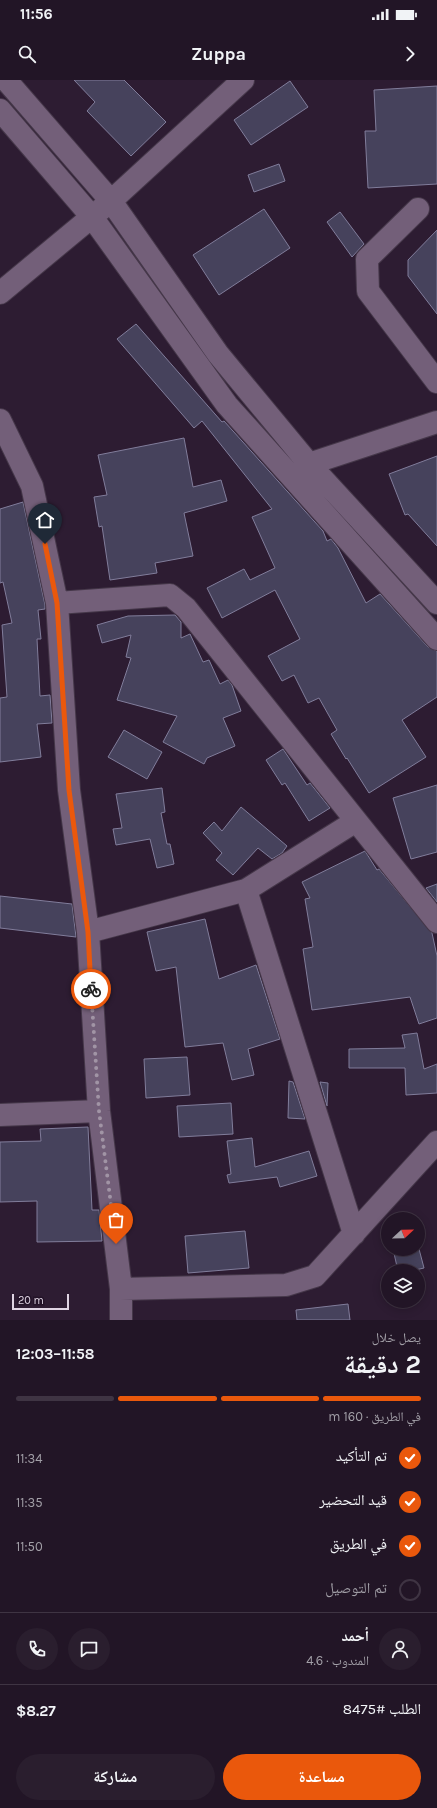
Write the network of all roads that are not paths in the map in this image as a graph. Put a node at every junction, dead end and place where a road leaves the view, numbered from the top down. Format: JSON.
{"nodes":[{"id":1,"x":6,"y":80,"type":"edge"},
{"id":2,"x":242,"y":80,"type":"edge"},
{"id":3,"x":0,"y":110,"type":"edge"},
{"id":4,"x":111,"y":201,"type":"junction"},
{"id":5,"x":418,"y":208,"type":"dead end"},
{"id":6,"x":92,"y":217,"type":"junction"},
{"id":7,"x":0,"y":293,"type":"edge"},
{"id":8,"x":437,"y":382,"type":"edge"},
{"id":9,"x":0,"y":420,"type":"edge"},
{"id":10,"x":437,"y":422,"type":"edge"},
{"id":11,"x":309,"y":464,"type":"junction"},
{"id":12,"x":57,"y":603,"type":"junction"},
{"id":13,"x":437,"y":603,"type":"edge"},
{"id":14,"x":437,"y":638,"type":"edge"},
{"id":15,"x":356,"y":821,"type":"junction"},
{"id":16,"x":246,"y":890,"type":"junction"},
{"id":17,"x":437,"y":922,"type":"edge"},
{"id":18,"x":88,"y":932,"type":"junction"},
{"id":19,"x":99,"y":1111,"type":"junction"},
{"id":20,"x":0,"y":1115,"type":"edge"},
{"id":21,"x":437,"y":1142,"type":"edge"},
{"id":22,"x":354,"y":1234,"type":"junction"},
{"id":23,"x":121,"y":1289,"type":"junction"},
{"id":24,"x":120,"y":1320,"type":"edge"}],
"edges":[{"from":1,"to":4,"type":"street"},
{"from":2,"to":4,"type":"street"},
{"from":3,"to":6,"type":"street"},
{"from":4,"to":6,"type":"street"},
{"from":4,"to":11,"type":"street"},
{"from":5,"to":8,"type":"street"},
{"from":6,"to":7,"type":"street"},
{"from":6,"to":14,"type":"street"},
{"from":9,"to":12,"type":"street"},
{"from":10,"to":11,"type":"street"},
{"from":11,"to":13,"type":"street"},
{"from":12,"to":15,"type":"street"},
{"from":12,"to":18,"type":"street"},
{"from":15,"to":16,"type":"street"},
{"from":15,"to":17,"type":"street"},
{"from":16,"to":18,"type":"street"},
{"from":16,"to":22,"type":"street"},
{"from":18,"to":19,"type":"street"},
{"from":19,"to":20,"type":"street"},
{"from":19,"to":23,"type":"street"},
{"from":21,"to":22,"type":"street"},
{"from":22,"to":23,"type":"street"},
{"from":23,"to":24,"type":"street"}]}
